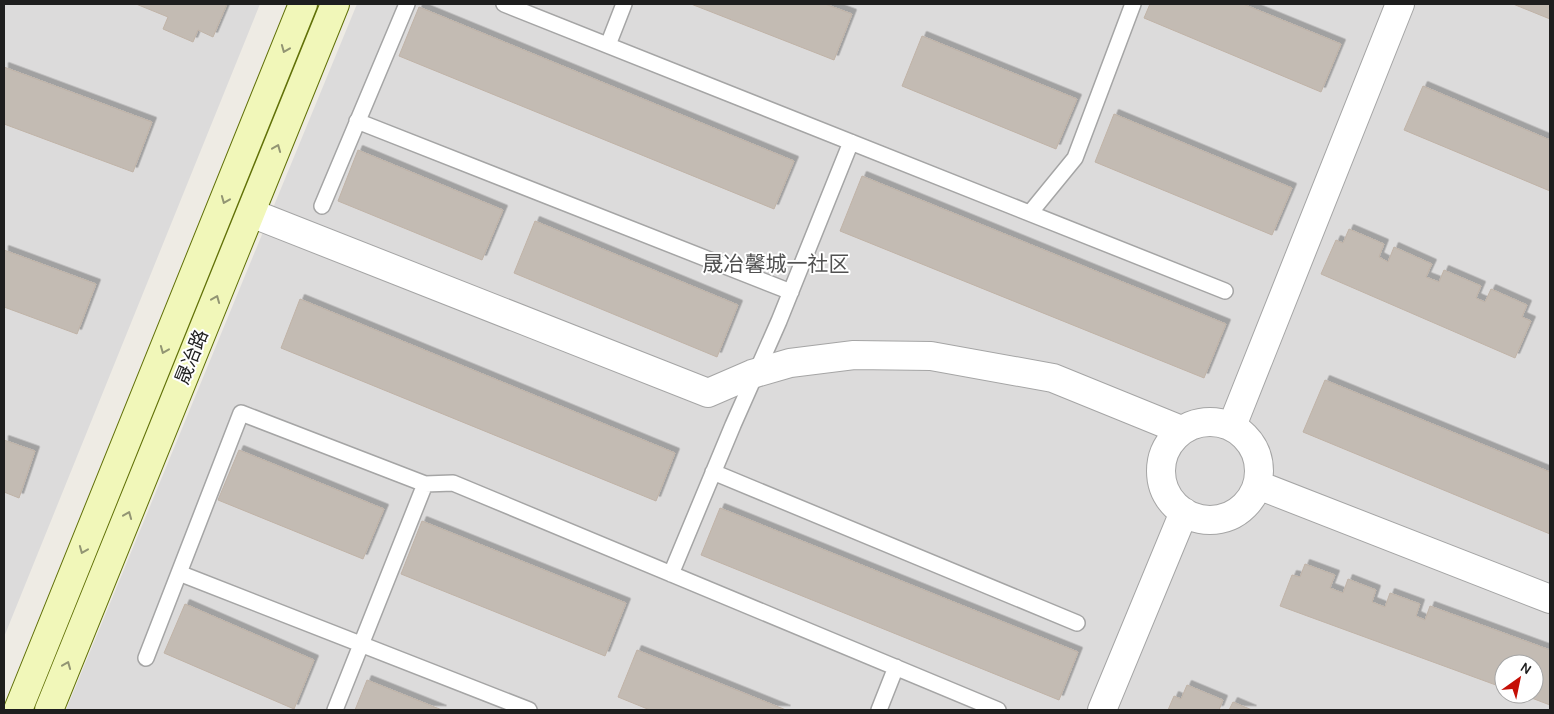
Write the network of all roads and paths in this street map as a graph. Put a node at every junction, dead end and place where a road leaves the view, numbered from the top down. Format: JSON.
{"nodes":[{"id":1,"x":303,"y":4,"type":"edge"},
{"id":2,"x":335,"y":4,"type":"edge"},
{"id":3,"x":407,"y":4,"type":"edge"},
{"id":4,"x":504,"y":4,"type":"edge"},
{"id":5,"x":624,"y":4,"type":"edge"},
{"id":6,"x":1133,"y":4,"type":"edge"},
{"id":7,"x":1393,"y":6,"type":"edge"},
{"id":8,"x":608,"y":45,"type":"junction"},
{"id":9,"x":357,"y":121,"type":"junction"},
{"id":10,"x":851,"y":142,"type":"junction"},
{"id":11,"x":322,"y":206,"type":"dead end"},
{"id":12,"x":251,"y":213,"type":"junction"},
{"id":13,"x":1030,"y":213,"type":"junction"},
{"id":14,"x":1225,"y":291,"type":"dead end"},
{"id":15,"x":791,"y":292,"type":"junction"},
{"id":16,"x":1232,"y":426,"type":"junction"},
{"id":17,"x":1182,"y":430,"type":"junction"},
{"id":18,"x":713,"y":472,"type":"junction"},
{"id":19,"x":425,"y":484,"type":"junction"},
{"id":20,"x":1258,"y":485,"type":"junction"},
{"id":21,"x":1184,"y":512,"type":"junction"},
{"id":22,"x":179,"y":573,"type":"junction"},
{"id":23,"x":671,"y":574,"type":"junction"},
{"id":24,"x":1550,"y":599,"type":"edge"},
{"id":25,"x":1077,"y":623,"type":"dead end"},
{"id":26,"x":146,"y":658,"type":"dead end"},
{"id":27,"x":896,"y":667,"type":"junction"},
{"id":28,"x":18,"y":710,"type":"edge"},
{"id":29,"x":49,"y":710,"type":"edge"},
{"id":30,"x":335,"y":710,"type":"edge"},
{"id":31,"x":528,"y":710,"type":"edge"},
{"id":32,"x":879,"y":710,"type":"edge"},
{"id":33,"x":998,"y":710,"type":"edge"},
{"id":34,"x":1102,"y":710,"type":"edge"}],
"edges":[{"from":1,"to":28,"type":"street","name":"晟冶路","one_way":true},
{"from":12,"to":2,"type":"street","name":"晟冶路","one_way":true},
{"from":3,"to":9,"type":"lane"},
{"from":4,"to":8,"type":"lane"},
{"from":5,"to":8,"type":"lane"},
{"from":6,"to":13,"type":"lane"},
{"from":7,"to":16,"type":"street"},
{"from":8,"to":10,"type":"lane"},
{"from":9,"to":11,"type":"lane"},
{"from":9,"to":15,"type":"lane"},
{"from":10,"to":13,"type":"lane"},
{"from":10,"to":15,"type":"lane"},
{"from":12,"to":17,"type":"street"},
{"from":29,"to":12,"type":"street","name":"晟冶路","one_way":true},
{"from":13,"to":14,"type":"lane"},
{"from":15,"to":18,"type":"lane"},
{"from":16,"to":17,"type":"street"},
{"from":16,"to":20,"type":"street"},
{"from":17,"to":21,"type":"street"},
{"from":18,"to":23,"type":"lane"},
{"from":18,"to":25,"type":"lane"},
{"from":19,"to":22,"type":"lane"},
{"from":19,"to":23,"type":"lane"},
{"from":19,"to":30,"type":"lane"},
{"from":20,"to":21,"type":"street"},
{"from":20,"to":24,"type":"street"},
{"from":21,"to":34,"type":"street"},
{"from":22,"to":26,"type":"lane"},
{"from":22,"to":31,"type":"lane"},
{"from":23,"to":27,"type":"lane"},
{"from":27,"to":32,"type":"lane"},
{"from":27,"to":33,"type":"lane"}]}
